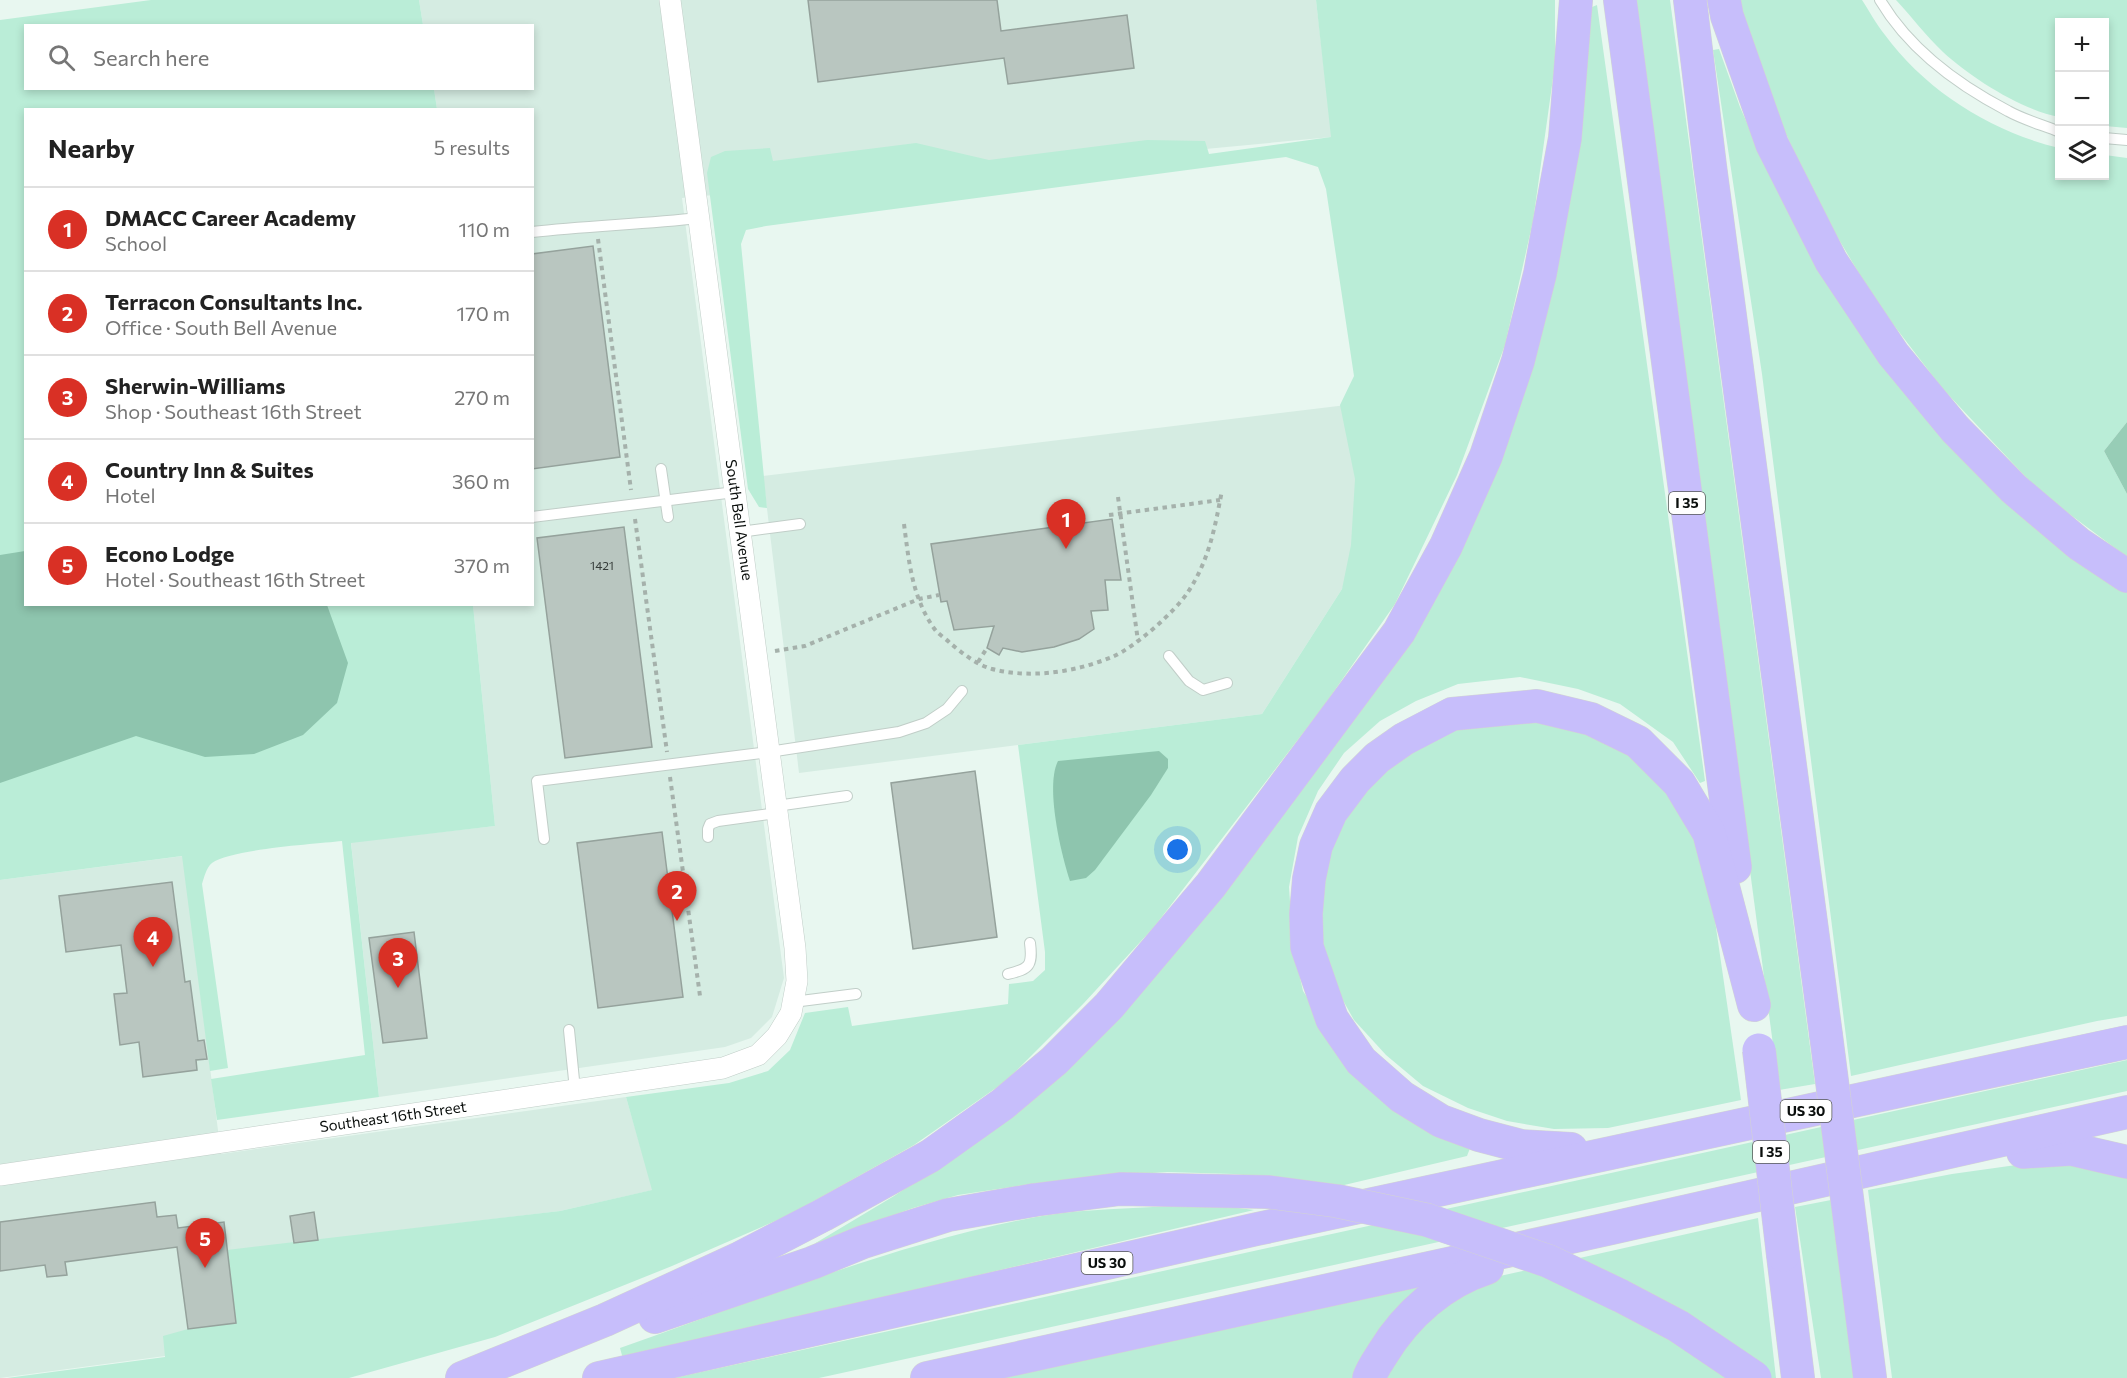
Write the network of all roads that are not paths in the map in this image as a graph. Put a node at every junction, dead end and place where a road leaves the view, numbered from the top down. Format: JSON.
{"nodes":[{"id":1,"x":670,"y":0,"type":"edge"},
{"id":2,"x":1576,"y":0,"type":"edge"},
{"id":3,"x":1620,"y":0,"type":"edge"},
{"id":4,"x":1690,"y":0,"type":"edge"},
{"id":5,"x":1724,"y":0,"type":"edge"},
{"id":6,"x":1880,"y":0,"type":"edge"},
{"id":7,"x":2055,"y":130,"type":"edge"},
{"id":8,"x":2109,"y":138,"type":"edge"},
{"id":9,"x":2127,"y":140,"type":"edge"},
{"id":10,"x":699,"y":218,"type":"junction"},
{"id":11,"x":534,"y":232,"type":"edge"},
{"id":12,"x":661,"y":469,"type":"dead end"},
{"id":13,"x":735,"y":492,"type":"junction"},
{"id":14,"x":666,"y":500,"type":"junction"},
{"id":15,"x":534,"y":517,"type":"edge"},
{"id":16,"x":668,"y":517,"type":"dead end"},
{"id":17,"x":800,"y":525,"type":"dead end"},
{"id":18,"x":740,"y":532,"type":"junction"},
{"id":19,"x":2127,"y":576,"type":"edge"},
{"id":20,"x":1169,"y":656,"type":"dead end"},
{"id":21,"x":1227,"y":683,"type":"dead end"},
{"id":22,"x":962,"y":691,"type":"dead end"},
{"id":23,"x":769,"y":752,"type":"junction"},
{"id":24,"x":847,"y":796,"type":"dead end"},
{"id":25,"x":777,"y":810,"type":"junction"},
{"id":26,"x":708,"y":837,"type":"dead end"},
{"id":27,"x":544,"y":839,"type":"dead end"},
{"id":28,"x":1030,"y":943,"type":"dead end"},
{"id":29,"x":1008,"y":974,"type":"dead end"},
{"id":30,"x":856,"y":994,"type":"dead end"},
{"id":31,"x":793,"y":1002,"type":"junction"},
{"id":32,"x":1754,"y":1005,"type":"junction"},
{"id":33,"x":569,"y":1030,"type":"dead end"},
{"id":34,"x":777,"y":1036,"type":"joint"},
{"id":35,"x":2127,"y":1042,"type":"edge"},
{"id":36,"x":575,"y":1090,"type":"junction"},
{"id":37,"x":2127,"y":1112,"type":"edge"},
{"id":38,"x":1615,"y":1152,"type":"junction"},
{"id":39,"x":1919,"y":1158,"type":"junction"},
{"id":40,"x":2127,"y":1162,"type":"edge"},
{"id":41,"x":0,"y":1175,"type":"edge"},
{"id":42,"x":1612,"y":1228,"type":"junction"},
{"id":43,"x":1861,"y":1311,"type":"junction"},
{"id":44,"x":464,"y":1378,"type":"edge"},
{"id":45,"x":599,"y":1378,"type":"edge"},
{"id":46,"x":927,"y":1378,"type":"edge"},
{"id":47,"x":1369,"y":1378,"type":"edge"},
{"id":48,"x":1755,"y":1378,"type":"edge"},
{"id":49,"x":1798,"y":1378,"type":"edge"},
{"id":50,"x":1870,"y":1378,"type":"edge"},
{"id":51,"x":1879,"y":1378,"type":"edge"}],
"edges":[{"from":1,"to":10,"type":"street","name":"South Bell Avenue"},
{"from":2,"to":44,"type":"highway"},
{"from":3,"to":32,"type":"highway","number":"I 35"},
{"from":4,"to":43,"type":"highway","bridge":true},
{"from":5,"to":19,"type":"highway"},
{"from":6,"to":7,"type":"lane"},
{"from":8,"to":9,"type":"lane"},
{"from":10,"to":11,"type":"lane"},
{"from":10,"to":13,"type":"street","name":"South Bell Avenue"},
{"from":12,"to":14,"type":"lane"},
{"from":13,"to":14,"type":"lane"},
{"from":13,"to":18,"type":"street","name":"South Bell Avenue"},
{"from":14,"to":15,"type":"lane"},
{"from":14,"to":16,"type":"lane"},
{"from":17,"to":18,"type":"lane"},
{"from":18,"to":23,"type":"street","name":"South Bell Avenue"},
{"from":20,"to":21,"type":"lane"},
{"from":22,"to":23,"type":"lane"},
{"from":23,"to":25,"type":"street","name":"South Bell Avenue"},
{"from":23,"to":27,"type":"lane"},
{"from":24,"to":25,"type":"lane"},
{"from":25,"to":26,"type":"lane"},
{"from":25,"to":31,"type":"street","name":"South Bell Avenue"},
{"from":28,"to":29,"type":"lane"},
{"from":30,"to":31,"type":"lane"},
{"from":31,"to":34,"type":"street","name":"South Bell Avenue"},
{"from":32,"to":38,"type":"highway"},
{"from":32,"to":49,"type":"highway","number":"I 35","bridge":true},
{"from":33,"to":36,"type":"lane"},
{"from":34,"to":36,"type":"street","name":"Southeast 16th Street"},
{"from":35,"to":38,"type":"highway","number":"US 30"},
{"from":36,"to":41,"type":"street","name":"Southeast 16th Street"},
{"from":37,"to":39,"type":"highway"},
{"from":38,"to":45,"type":"highway","number":"US 30"},
{"from":39,"to":40,"type":"highway"},
{"from":39,"to":42,"type":"highway"},
{"from":42,"to":46,"type":"highway"},
{"from":42,"to":47,"type":"highway"},
{"from":43,"to":50,"type":"highway"},
{"from":43,"to":51,"type":"highway"},
{"from":44,"to":48,"type":"highway","bridge":true}]}
